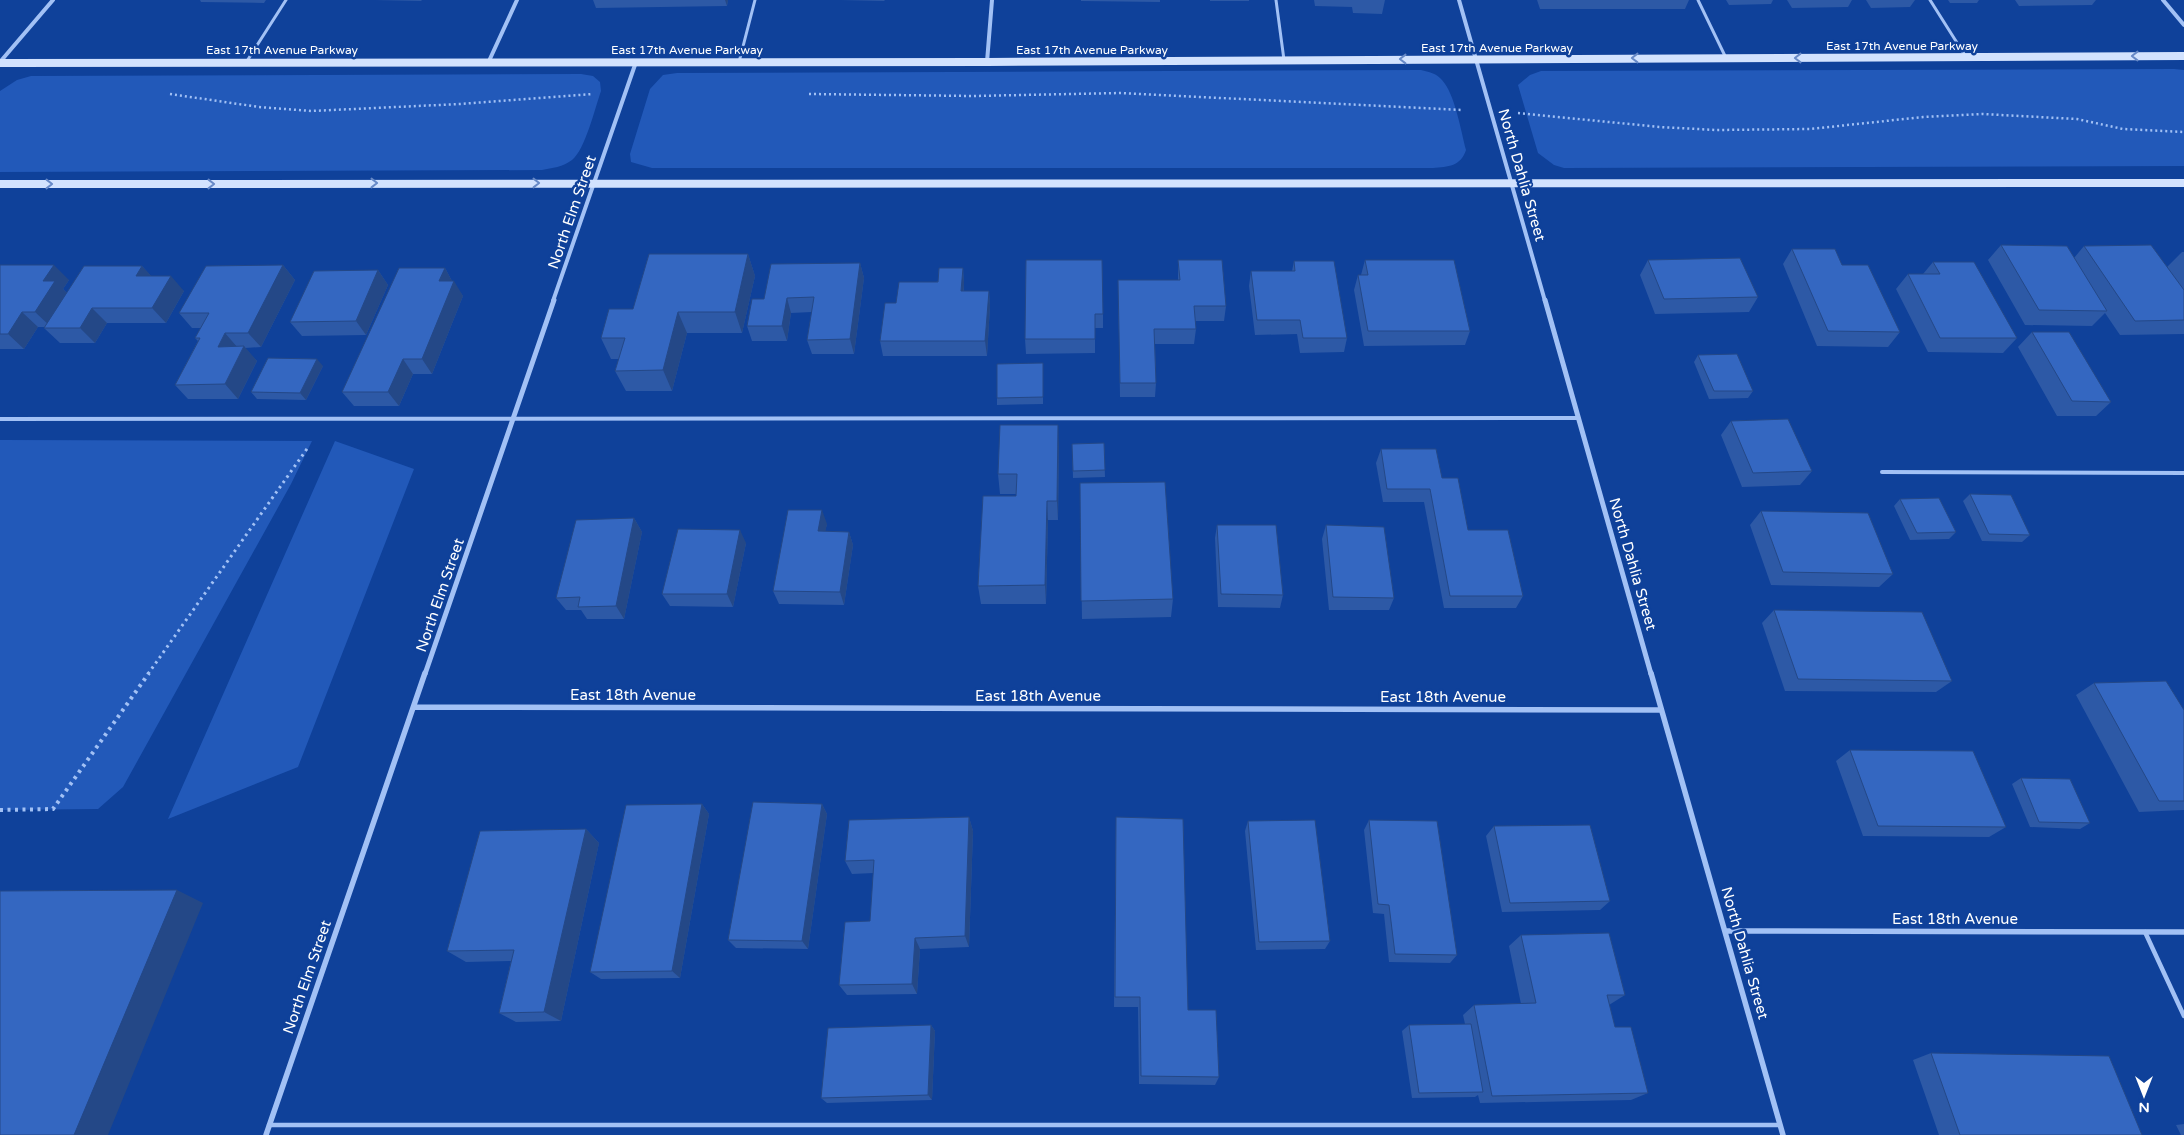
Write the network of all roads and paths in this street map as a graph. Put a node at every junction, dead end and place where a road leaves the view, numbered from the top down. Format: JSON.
{"nodes":[{"id":1,"x":53,"y":0,"type":"edge"},
{"id":2,"x":286,"y":0,"type":"edge"},
{"id":3,"x":517,"y":0,"type":"edge"},
{"id":4,"x":755,"y":0,"type":"edge"},
{"id":5,"x":992,"y":0,"type":"edge"},
{"id":6,"x":1276,"y":0,"type":"edge"},
{"id":7,"x":1459,"y":0,"type":"edge"},
{"id":8,"x":1698,"y":0,"type":"edge"},
{"id":9,"x":1930,"y":0,"type":"edge"},
{"id":10,"x":2163,"y":0,"type":"edge"},
{"id":11,"x":2184,"y":25,"type":"edge"},
{"id":12,"x":2184,"y":56,"type":"edge"},
{"id":13,"x":1966,"y":57,"type":"junction"},
{"id":14,"x":1726,"y":58,"type":"junction"},
{"id":15,"x":1476,"y":59,"type":"junction"},
{"id":16,"x":1284,"y":60,"type":"junction"},
{"id":17,"x":489,"y":61,"type":"junction"},
{"id":18,"x":0,"y":62,"type":"edge"},
{"id":19,"x":247,"y":62,"type":"junction"},
{"id":20,"x":636,"y":62,"type":"junction"},
{"id":21,"x":739,"y":62,"type":"junction"},
{"id":22,"x":987,"y":62,"type":"junction"},
{"id":23,"x":626,"y":91,"type":"junction"},
{"id":24,"x":169,"y":94,"type":"dead end"},
{"id":25,"x":804,"y":94,"type":"dead end"},
{"id":26,"x":1490,"y":111,"type":"junction"},
{"id":27,"x":2184,"y":132,"type":"edge"},
{"id":28,"x":595,"y":183,"type":"junction"},
{"id":29,"x":2184,"y":183,"type":"edge"},
{"id":30,"x":0,"y":184,"type":"edge"},
{"id":31,"x":1511,"y":185,"type":"junction"},
{"id":32,"x":1578,"y":418,"type":"junction"},
{"id":33,"x":0,"y":419,"type":"edge"},
{"id":34,"x":514,"y":420,"type":"junction"},
{"id":35,"x":312,"y":441,"type":"dead end"},
{"id":36,"x":1882,"y":472,"type":"dead end"},
{"id":37,"x":2184,"y":474,"type":"edge"},
{"id":38,"x":415,"y":707,"type":"junction"},
{"id":39,"x":1662,"y":710,"type":"junction"},
{"id":40,"x":0,"y":810,"type":"edge"},
{"id":41,"x":1726,"y":931,"type":"junction"},
{"id":42,"x":2144,"y":932,"type":"junction"},
{"id":43,"x":2184,"y":932,"type":"edge"},
{"id":44,"x":2184,"y":1016,"type":"edge"},
{"id":45,"x":269,"y":1126,"type":"junction"},
{"id":46,"x":1780,"y":1126,"type":"junction"},
{"id":47,"x":266,"y":1135,"type":"edge"},
{"id":48,"x":1783,"y":1135,"type":"edge"}],
"edges":[{"from":1,"to":18,"type":"street"},
{"from":2,"to":19,"type":"lane"},
{"from":3,"to":17,"type":"street"},
{"from":4,"to":21,"type":"lane"},
{"from":5,"to":22,"type":"street"},
{"from":6,"to":16,"type":"lane"},
{"from":7,"to":15,"type":"street","name":"North Dahlia Street"},
{"from":8,"to":14,"type":"lane"},
{"from":9,"to":13,"type":"lane"},
{"from":10,"to":11,"type":"street"},
{"from":12,"to":13,"type":"main road","name":"East 17th Avenue Parkway","one_way":true},
{"from":13,"to":14,"type":"main road","name":"East 17th Avenue Parkway","one_way":true},
{"from":14,"to":15,"type":"main road","name":"East 17th Avenue Parkway","one_way":true},
{"from":15,"to":16,"type":"main road","name":"East 17th Avenue Parkway","one_way":true},
{"from":15,"to":26,"type":"street","name":"North Dahlia Street"},
{"from":16,"to":22,"type":"main road","name":"East 17th Avenue Parkway"},
{"from":17,"to":19,"type":"main road","name":"East 17th Avenue Parkway"},
{"from":17,"to":20,"type":"main road","name":"East 17th Avenue Parkway"},
{"from":18,"to":19,"type":"main road","name":"East 17th Avenue Parkway"},
{"from":20,"to":21,"type":"main road","name":"East 17th Avenue Parkway"},
{"from":20,"to":23,"type":"street","name":"North Elm Street"},
{"from":21,"to":22,"type":"main road","name":"East 17th Avenue Parkway"},
{"from":23,"to":24,"type":"path"},
{"from":23,"to":28,"type":"street","name":"North Elm Street"},
{"from":25,"to":26,"type":"path"},
{"from":26,"to":27,"type":"path"},
{"from":26,"to":31,"type":"street","name":"North Dahlia Street"},
{"from":30,"to":28,"type":"main road","one_way":true},
{"from":28,"to":31,"type":"main road"},
{"from":28,"to":34,"type":"street","name":"North Elm Street"},
{"from":29,"to":31,"type":"main road"},
{"from":31,"to":32,"type":"street","name":"North Dahlia Street"},
{"from":32,"to":34,"type":"lane"},
{"from":32,"to":39,"type":"street","name":"North Dahlia Street"},
{"from":33,"to":34,"type":"lane"},
{"from":34,"to":38,"type":"street","name":"North Elm Street"},
{"from":35,"to":40,"type":"path"},
{"from":36,"to":37,"type":"lane"},
{"from":38,"to":39,"type":"street","name":"East 18th Avenue"},
{"from":38,"to":45,"type":"street","name":"North Elm Street"},
{"from":39,"to":41,"type":"street","name":"North Dahlia Street"},
{"from":41,"to":42,"type":"street","name":"East 18th Avenue"},
{"from":41,"to":46,"type":"street","name":"North Dahlia Street"},
{"from":42,"to":43,"type":"street","name":"East 18th Avenue"},
{"from":42,"to":44,"type":"lane"},
{"from":45,"to":46,"type":"lane"},
{"from":45,"to":47,"type":"street","name":"North Elm Street"},
{"from":46,"to":48,"type":"street","name":"North Dahlia Street"}]}
